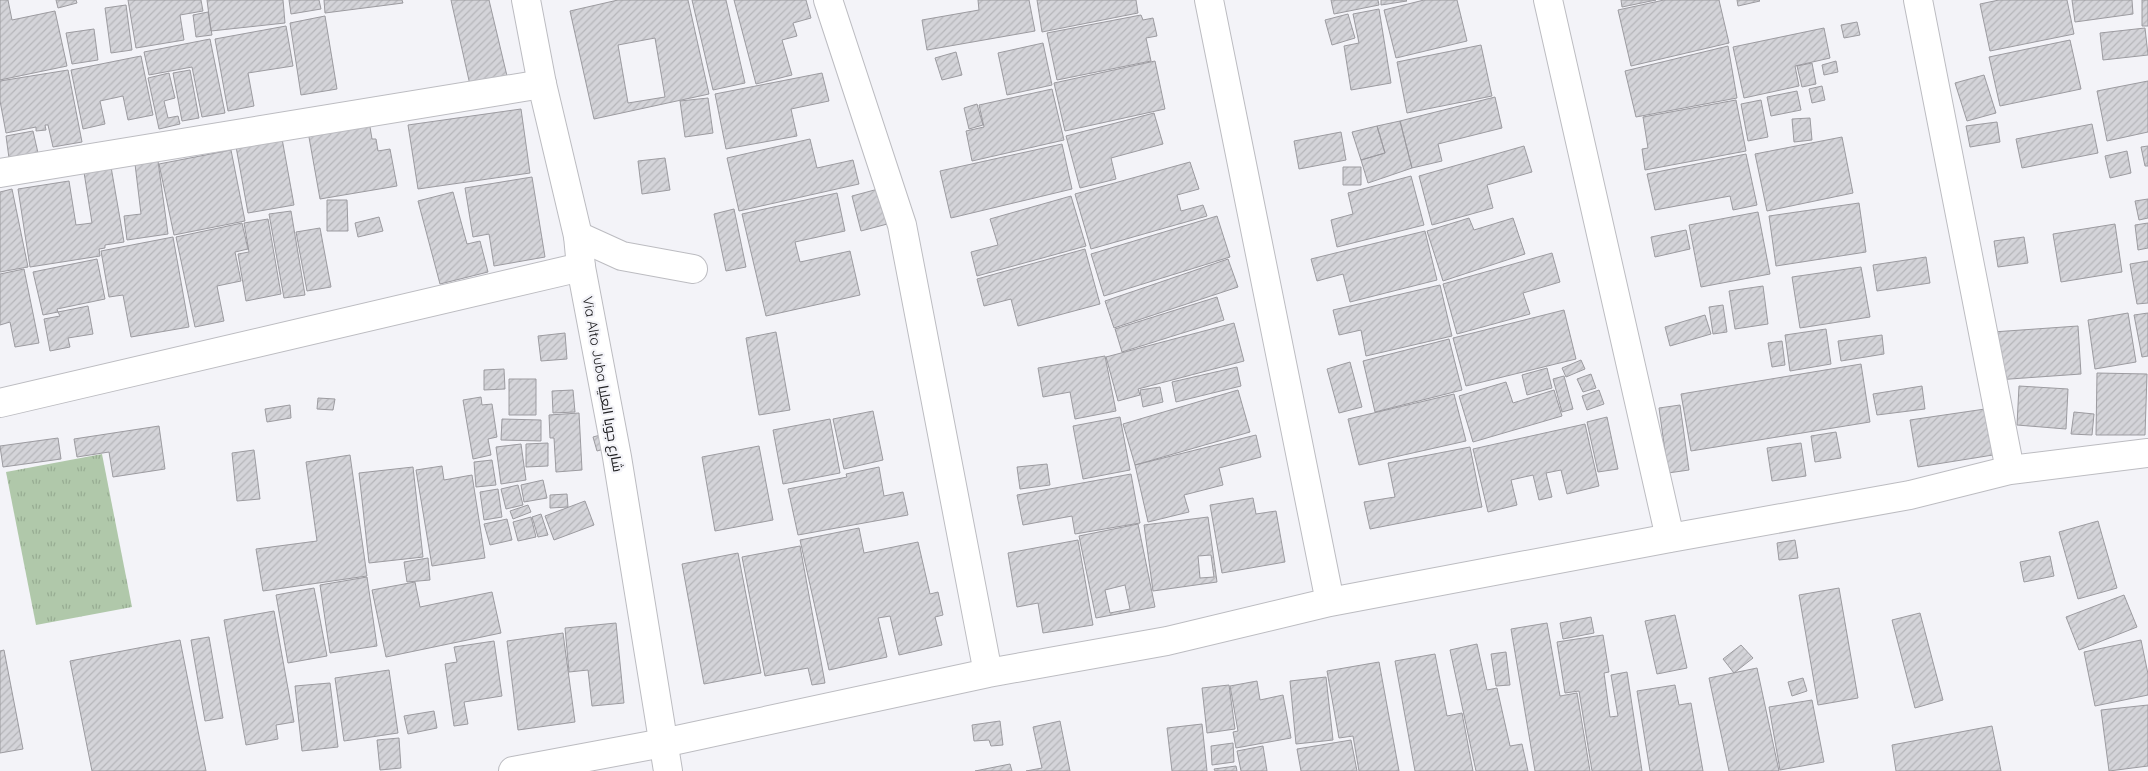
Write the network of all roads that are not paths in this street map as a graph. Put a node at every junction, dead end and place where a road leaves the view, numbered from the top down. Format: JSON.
{"nodes":[{"id":1,"x":526,"y":0,"type":"edge"},
{"id":2,"x":828,"y":0,"type":"edge"},
{"id":3,"x":1209,"y":0,"type":"edge"},
{"id":4,"x":1548,"y":0,"type":"edge"},
{"id":5,"x":1918,"y":0,"type":"edge"},
{"id":6,"x":542,"y":84,"type":"junction"},
{"id":7,"x":0,"y":173,"type":"edge"},
{"id":8,"x":578,"y":236,"type":"junction"},
{"id":9,"x":581,"y":267,"type":"junction"},
{"id":10,"x":694,"y":269,"type":"dead end"},
{"id":11,"x":0,"y":403,"type":"edge"},
{"id":12,"x":2148,"y":453,"type":"edge"},
{"id":13,"x":2010,"y":470,"type":"junction"},
{"id":14,"x":1670,"y":538,"type":"junction"},
{"id":15,"x":1330,"y":602,"type":"junction"},
{"id":16,"x":988,"y":673,"type":"junction"},
{"id":17,"x":663,"y":743,"type":"junction"},
{"id":18,"x":514,"y":771,"type":"edge"},
{"id":19,"x":668,"y":771,"type":"edge"}],
"edges":[{"from":1,"to":6,"type":"street","name":"Via Alto Juba شارع جوبا العليا"},
{"from":2,"to":16,"type":"street"},
{"from":3,"to":15,"type":"street"},
{"from":4,"to":14,"type":"street"},
{"from":5,"to":13,"type":"street"},
{"from":6,"to":7,"type":"street"},
{"from":6,"to":8,"type":"street","name":"Via Alto Juba شارع جوبا العليا"},
{"from":8,"to":9,"type":"street","name":"Via Alto Juba شارع جوبا العليا"},
{"from":8,"to":10,"type":"street"},
{"from":9,"to":11,"type":"street"},
{"from":9,"to":17,"type":"street","name":"Via Alto Juba شارع جوبا العليا"},
{"from":12,"to":13,"type":"street"},
{"from":13,"to":14,"type":"street"},
{"from":14,"to":15,"type":"street"},
{"from":15,"to":16,"type":"street"},
{"from":16,"to":17,"type":"street"},
{"from":17,"to":18,"type":"street"},
{"from":17,"to":19,"type":"street","name":"Via Alto Juba شارع جوبا العليا"}]}
